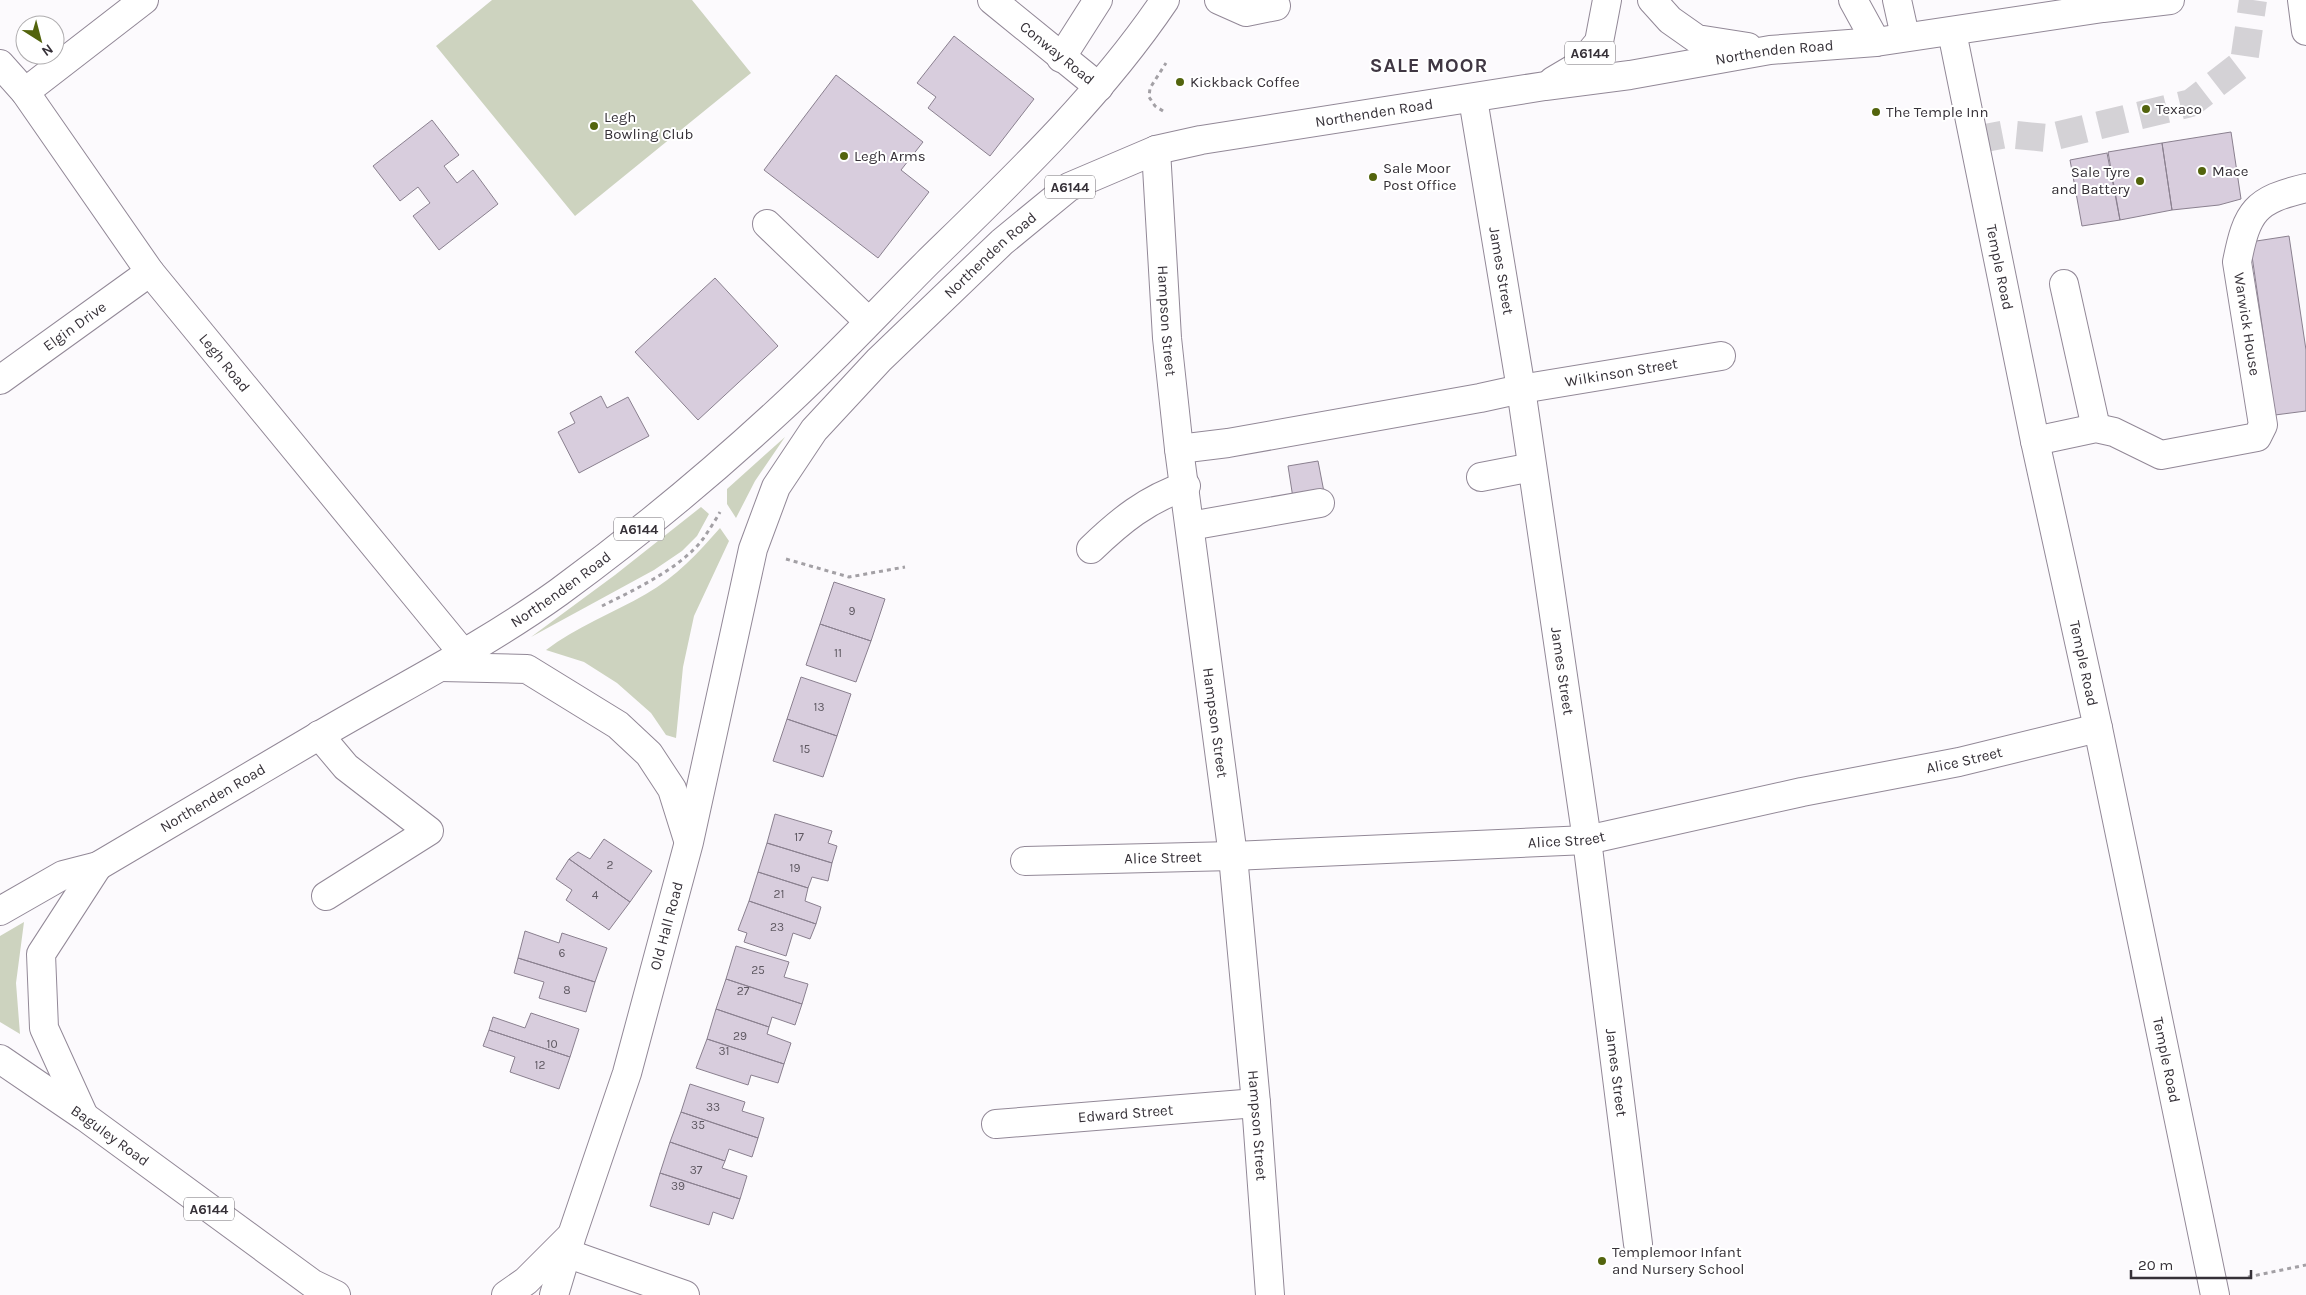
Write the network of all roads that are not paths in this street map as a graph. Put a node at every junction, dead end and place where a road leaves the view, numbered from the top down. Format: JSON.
{"nodes":[{"id":1,"x":144,"y":0,"type":"edge"},
{"id":2,"x":992,"y":0,"type":"edge"},
{"id":3,"x":1098,"y":0,"type":"edge"},
{"id":4,"x":1165,"y":0,"type":"edge"},
{"id":5,"x":1219,"y":0,"type":"edge"},
{"id":6,"x":1607,"y":0,"type":"edge"},
{"id":7,"x":1652,"y":0,"type":"edge"},
{"id":8,"x":1853,"y":0,"type":"edge"},
{"id":9,"x":1897,"y":0,"type":"edge"},
{"id":10,"x":2170,"y":0,"type":"edge"},
{"id":11,"x":2302,"y":0,"type":"edge"},
{"id":12,"x":2103,"y":4,"type":"edge"},
{"id":13,"x":1276,"y":6,"type":"dead end"},
{"id":14,"x":2306,"y":31,"type":"edge"},
{"id":15,"x":1952,"y":32,"type":"junction"},
{"id":16,"x":1905,"y":36,"type":"junction"},
{"id":17,"x":1876,"y":42,"type":"junction"},
{"id":18,"x":1770,"y":50,"type":"junction"},
{"id":19,"x":1061,"y":58,"type":"junction"},
{"id":20,"x":0,"y":64,"type":"edge"},
{"id":21,"x":1545,"y":86,"type":"junction"},
{"id":22,"x":1098,"y":87,"type":"junction"},
{"id":23,"x":26,"y":92,"type":"junction"},
{"id":24,"x":1473,"y":99,"type":"junction"},
{"id":25,"x":1156,"y":150,"type":"junction"},
{"id":26,"x":2306,"y":188,"type":"edge"},
{"id":27,"x":767,"y":224,"type":"dead end"},
{"id":28,"x":150,"y":272,"type":"junction"},
{"id":29,"x":2064,"y":284,"type":"dead end"},
{"id":30,"x":868,"y":321,"type":"junction"},
{"id":31,"x":1721,"y":356,"type":"dead end"},
{"id":32,"x":0,"y":380,"type":"edge"},
{"id":33,"x":1521,"y":388,"type":"junction"},
{"id":34,"x":2096,"y":428,"type":"junction"},
{"id":35,"x":2035,"y":441,"type":"junction"},
{"id":36,"x":1179,"y":449,"type":"junction"},
{"id":37,"x":1532,"y":467,"type":"junction"},
{"id":38,"x":1481,"y":477,"type":"dead end"},
{"id":39,"x":1186,"y":486,"type":"junction"},
{"id":40,"x":1320,"y":503,"type":"dead end"},
{"id":41,"x":1190,"y":526,"type":"junction"},
{"id":42,"x":753,"y":549,"type":"joint"},
{"id":43,"x":1091,"y":549,"type":"dead end"},
{"id":44,"x":452,"y":659,"type":"junction"},
{"id":45,"x":2098,"y":728,"type":"junction"},
{"id":46,"x":319,"y":736,"type":"junction"},
{"id":47,"x":1587,"y":840,"type":"junction"},
{"id":48,"x":688,"y":842,"type":"junction"},
{"id":49,"x":1233,"y":856,"type":"junction"},
{"id":50,"x":1025,"y":862,"type":"dead end"},
{"id":51,"x":98,"y":866,"type":"junction"},
{"id":52,"x":326,"y":896,"type":"dead end"},
{"id":53,"x":0,"y":911,"type":"edge"},
{"id":54,"x":0,"y":1059,"type":"edge"},
{"id":55,"x":1256,"y":1103,"type":"junction"},
{"id":56,"x":85,"y":1117,"type":"junction"},
{"id":57,"x":996,"y":1124,"type":"dead end"},
{"id":58,"x":569,"y":1244,"type":"junction"},
{"id":59,"x":1638,"y":1244,"type":"dead end"},
{"id":60,"x":2214,"y":1290,"type":"edge"},
{"id":61,"x":336,"y":1295,"type":"edge"},
{"id":62,"x":506,"y":1295,"type":"edge"},
{"id":63,"x":554,"y":1295,"type":"edge"},
{"id":64,"x":686,"y":1295,"type":"edge"},
{"id":65,"x":1270,"y":1295,"type":"edge"}],
"edges":[{"from":1,"to":23,"type":"street"},
{"from":2,"to":19,"type":"street","name":"Conway Road"},
{"from":3,"to":19,"type":"street"},
{"from":4,"to":22,"type":"street","number":"A6144"},
{"from":5,"to":13,"type":"street"},
{"from":6,"to":21,"type":"street","number":"A6144"},
{"from":7,"to":18,"type":"street"},
{"from":8,"to":17,"type":"street"},
{"from":9,"to":16,"type":"street"},
{"from":10,"to":12,"type":"street","name":"Northenden Road"},
{"from":11,"to":14,"type":"street"},
{"from":12,"to":15,"type":"street","name":"Northenden Road"},
{"from":15,"to":16,"type":"street","name":"Northenden Road"},
{"from":15,"to":35,"type":"street","name":"Temple Road"},
{"from":16,"to":17,"type":"street","name":"Northenden Road"},
{"from":17,"to":18,"type":"street","name":"Northenden Road"},
{"from":18,"to":21,"type":"street","name":"Northenden Road"},
{"from":19,"to":22,"type":"street","name":"Conway Road"},
{"from":20,"to":23,"type":"street","name":"Legh Road"},
{"from":21,"to":24,"type":"street","name":"Northenden Road","number":"A6144"},
{"from":22,"to":30,"type":"street","name":"Northenden Road","number":"A6144"},
{"from":23,"to":28,"type":"street","name":"Legh Road"},
{"from":24,"to":25,"type":"street","name":"Northenden Road","number":"A6144"},
{"from":24,"to":33,"type":"street","name":"James Street"},
{"from":25,"to":36,"type":"street","name":"Hampson Street"},
{"from":25,"to":42,"type":"street","name":"Northenden Road","number":"A6144"},
{"from":26,"to":34,"type":"street","name":"Warwick House"},
{"from":27,"to":30,"type":"street"},
{"from":28,"to":32,"type":"street","name":"Elgin Drive"},
{"from":28,"to":44,"type":"street","name":"Legh Road"},
{"from":29,"to":34,"type":"street"},
{"from":30,"to":44,"type":"street","name":"Northenden Road","number":"A6144"},
{"from":31,"to":33,"type":"street","name":"Wilkinson Street"},
{"from":33,"to":36,"type":"street","name":"Wilkinson Street"},
{"from":33,"to":37,"type":"street","name":"James Street"},
{"from":34,"to":35,"type":"street"},
{"from":35,"to":45,"type":"street","name":"Temple Road"},
{"from":36,"to":39,"type":"street","name":"Hampson Street"},
{"from":37,"to":38,"type":"street"},
{"from":37,"to":47,"type":"street","name":"James Street"},
{"from":39,"to":41,"type":"street","name":"Hampson Street"},
{"from":39,"to":43,"type":"street"},
{"from":40,"to":41,"type":"street"},
{"from":41,"to":49,"type":"street","name":"Hampson Street"},
{"from":42,"to":48,"type":"street","name":"Old Hall Road","number":"A6144"},
{"from":44,"to":46,"type":"street","name":"Northenden Road","number":"A6144"},
{"from":44,"to":48,"type":"street"},
{"from":45,"to":47,"type":"street","name":"Alice Street"},
{"from":45,"to":60,"type":"street","name":"Temple Road"},
{"from":46,"to":51,"type":"street","name":"Northenden Road","number":"A6144"},
{"from":46,"to":52,"type":"street"},
{"from":47,"to":49,"type":"street","name":"Alice Street"},
{"from":47,"to":59,"type":"street","name":"James Street"},
{"from":48,"to":58,"type":"street","name":"Old Hall Road","number":"A6144"},
{"from":49,"to":50,"type":"street","name":"Alice Street"},
{"from":49,"to":55,"type":"street","name":"Hampson Street"},
{"from":51,"to":53,"type":"street","name":"Northenden Road"},
{"from":51,"to":56,"type":"street","name":"Baguley Road","number":"A6144"},
{"from":54,"to":56,"type":"street"},
{"from":55,"to":57,"type":"street","name":"Edward Street"},
{"from":55,"to":65,"type":"street","name":"Hampson Street"},
{"from":56,"to":61,"type":"street","name":"Baguley Road","number":"A6144"},
{"from":58,"to":62,"type":"street","number":"A6144"},
{"from":58,"to":63,"type":"street","name":"Old Hall Road","number":"A6144"},
{"from":58,"to":64,"type":"street"}]}
